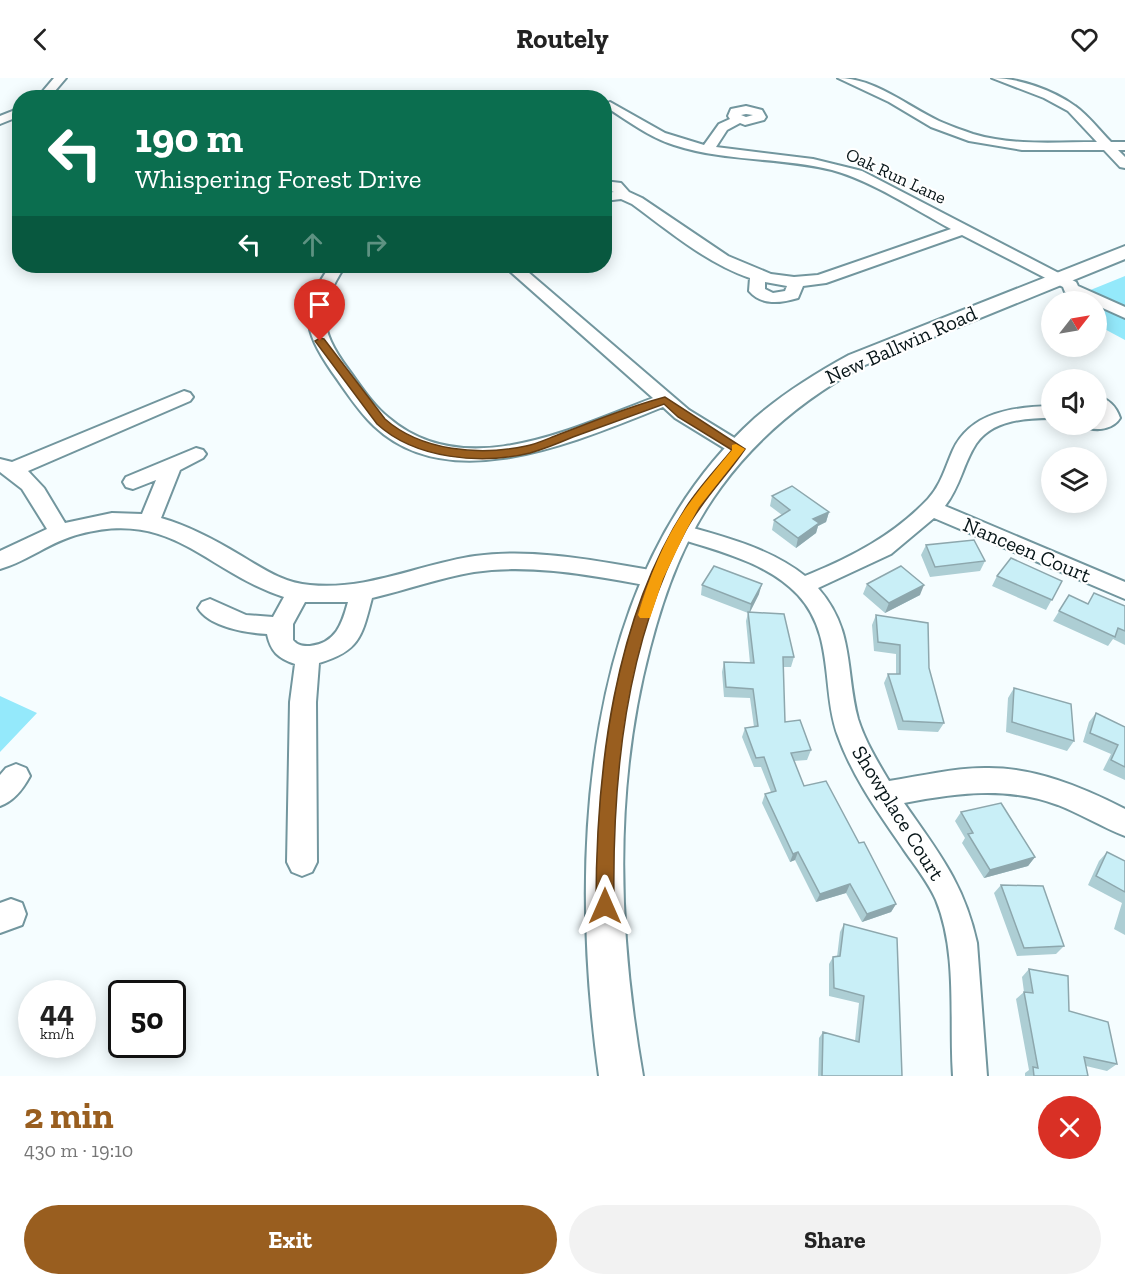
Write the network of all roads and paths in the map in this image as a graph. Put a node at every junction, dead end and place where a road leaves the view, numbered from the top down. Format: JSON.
{"nodes":[{"id":1,"x":60,"y":78,"type":"edge"},
{"id":2,"x":844,"y":78,"type":"edge"},
{"id":3,"x":998,"y":78,"type":"edge"},
{"id":4,"x":1009,"y":80,"type":"edge"},
{"id":5,"x":49,"y":90,"type":"edge"},
{"id":6,"x":612,"y":106,"type":"edge"},
{"id":7,"x":738,"y":119,"type":"dead end"},
{"id":8,"x":1108,"y":146,"type":"junction"},
{"id":9,"x":1125,"y":147,"type":"edge"},
{"id":10,"x":708,"y":149,"type":"junction"},
{"id":11,"x":1125,"y":164,"type":"edge"},
{"id":12,"x":612,"y":186,"type":"edge"},
{"id":13,"x":621,"y":194,"type":"junction"},
{"id":14,"x":612,"y":196,"type":"edge"},
{"id":15,"x":964,"y":229,"type":"junction"},
{"id":16,"x":1125,"y":252,"type":"edge"},
{"id":17,"x":332,"y":273,"type":"edge"},
{"id":18,"x":520,"y":273,"type":"edge"},
{"id":19,"x":1063,"y":282,"type":"junction"},
{"id":20,"x":1125,"y":313,"type":"edge"},
{"id":21,"x":184,"y":397,"type":"dead end"},
{"id":22,"x":665,"y":400,"type":"junction"},
{"id":23,"x":1107,"y":408,"type":"edge"},
{"id":24,"x":1041,"y":413,"type":"edge"},
{"id":25,"x":1107,"y":421,"type":"edge"},
{"id":26,"x":739,"y":449,"type":"junction"},
{"id":27,"x":196,"y":454,"type":"dead end"},
{"id":28,"x":172,"y":466,"type":"junction"},
{"id":29,"x":7,"y":467,"type":"edge"},
{"id":30,"x":133,"y":482,"type":"dead end"},
{"id":31,"x":929,"y":508,"type":"junction"},
{"id":32,"x":149,"y":523,"type":"junction"},
{"id":33,"x":679,"y":531,"type":"junction"},
{"id":34,"x":59,"y":532,"type":"junction"},
{"id":35,"x":0,"y":561,"type":"edge"},
{"id":36,"x":656,"y":579,"type":"junction"},
{"id":37,"x":802,"y":586,"type":"junction"},
{"id":38,"x":1125,"y":591,"type":"edge"},
{"id":39,"x":298,"y":593,"type":"junction"},
{"id":40,"x":362,"y":593,"type":"junction"},
{"id":41,"x":210,"y":608,"type":"dead end"},
{"id":42,"x":281,"y":626,"type":"junction"},
{"id":43,"x":308,"y":656,"type":"junction"},
{"id":44,"x":882,"y":794,"type":"junction"},
{"id":45,"x":1125,"y":823,"type":"edge"},
{"id":46,"x":302,"y":862,"type":"dead end"},
{"id":47,"x":621,"y":1076,"type":"edge"},
{"id":48,"x":970,"y":1076,"type":"edge"}],
"edges":[{"from":1,"to":5,"type":"street"},
{"from":2,"to":8,"type":"street"},
{"from":3,"to":4,"type":"street"},
{"from":4,"to":8,"type":"street"},
{"from":6,"to":10,"type":"street","name":"Oak Run Lane"},
{"from":7,"to":10,"type":"street"},
{"from":8,"to":9,"type":"street"},
{"from":8,"to":11,"type":"street"},
{"from":10,"to":15,"type":"street","name":"Oak Run Lane"},
{"from":12,"to":13,"type":"street"},
{"from":13,"to":14,"type":"street"},
{"from":13,"to":15,"type":"street"},
{"from":15,"to":19,"type":"street","name":"Oak Run Lane"},
{"from":16,"to":19,"type":"main road","name":"New Ballwin Road"},
{"from":17,"to":22,"type":"street"},
{"from":18,"to":22,"type":"street"},
{"from":19,"to":20,"type":"street","name":"Oak Run Lane"},
{"from":19,"to":26,"type":"main road","name":"New Ballwin Road"},
{"from":21,"to":29,"type":"street"},
{"from":22,"to":26,"type":"street"},
{"from":23,"to":25,"type":"street"},
{"from":24,"to":31,"type":"street"},
{"from":26,"to":33,"type":"main road","name":"New Ballwin Road"},
{"from":27,"to":28,"type":"street"},
{"from":28,"to":30,"type":"street"},
{"from":28,"to":32,"type":"street"},
{"from":29,"to":34,"type":"street"},
{"from":31,"to":37,"type":"street"},
{"from":31,"to":38,"type":"street","name":"Nanceen Court"},
{"from":32,"to":34,"type":"street"},
{"from":32,"to":39,"type":"street"},
{"from":33,"to":36,"type":"main road","name":"New Ballwin Road"},
{"from":33,"to":37,"type":"street","name":"Showplace Court"},
{"from":34,"to":35,"type":"street"},
{"from":36,"to":40,"type":"street"},
{"from":36,"to":47,"type":"main road","name":"New Ballwin Road"},
{"from":37,"to":44,"type":"street","name":"Showplace Court"},
{"from":39,"to":40,"type":"street"},
{"from":39,"to":42,"type":"street"},
{"from":40,"to":43,"type":"street"},
{"from":41,"to":42,"type":"street"},
{"from":42,"to":43,"type":"street"},
{"from":43,"to":46,"type":"street"},
{"from":44,"to":45,"type":"street"},
{"from":44,"to":48,"type":"street","name":"Showplace Court"}]}
